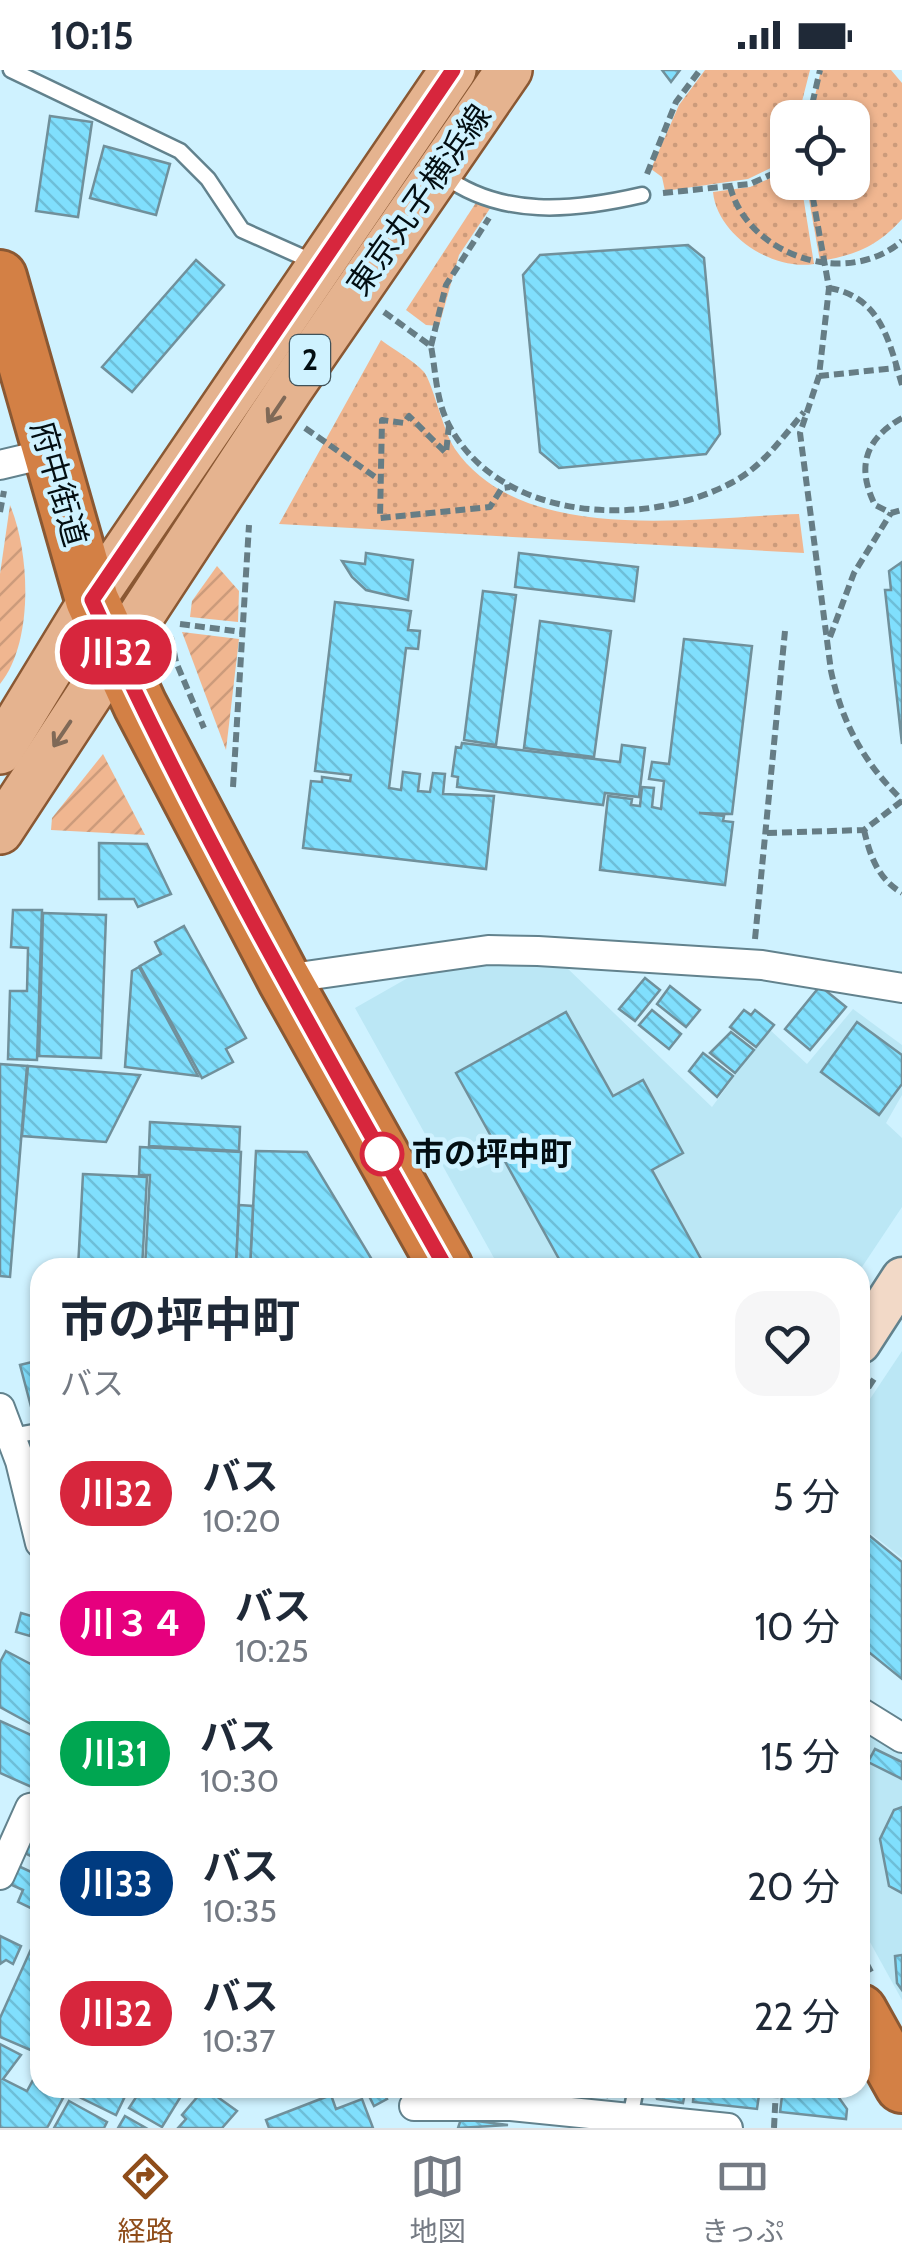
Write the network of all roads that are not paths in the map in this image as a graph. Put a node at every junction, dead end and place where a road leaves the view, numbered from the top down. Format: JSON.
{"nodes":[{"id":1,"x":11,"y":70,"type":"edge"},
{"id":2,"x":453,"y":70,"type":"edge"},
{"id":3,"x":509,"y":70,"type":"edge"},
{"id":4,"x":420,"y":157,"type":"junction"},
{"id":5,"x":642,"y":195,"type":"road end"},
{"id":6,"x":320,"y":265,"type":"junction"},
{"id":7,"x":0,"y":277,"type":"edge"},
{"id":8,"x":50,"y":453,"type":"junction"},
{"id":9,"x":0,"y":464,"type":"edge"},
{"id":10,"x":92,"y":600,"type":"junction"},
{"id":11,"x":116,"y":654,"type":"junction"},
{"id":12,"x":0,"y":750,"type":"edge"},
{"id":13,"x":0,"y":831,"type":"edge"},
{"id":14,"x":284,"y":979,"type":"junction"},
{"id":15,"x":902,"y":988,"type":"edge"},
{"id":16,"x":440,"y":1258,"type":"edge"},
{"id":17,"x":902,"y":1278,"type":"edge"},
{"id":18,"x":870,"y":1328,"type":"edge"},
{"id":19,"x":0,"y":1408,"type":"edge"},
{"id":20,"x":26,"y":1434,"type":"edge"},
{"id":21,"x":30,"y":1465,"type":"edge"},
{"id":22,"x":870,"y":1718,"type":"edge"},
{"id":23,"x":902,"y":1738,"type":"edge"},
{"id":24,"x":30,"y":1808,"type":"edge"},
{"id":25,"x":0,"y":1875,"type":"edge"},
{"id":26,"x":870,"y":2033,"type":"edge"},
{"id":27,"x":902,"y":2086,"type":"edge"},
{"id":28,"x":634,"y":2098,"type":"edge"},
{"id":29,"x":414,"y":2107,"type":"edge"},
{"id":30,"x":630,"y":2118,"type":"junction"},
{"id":31,"x":728,"y":2128,"type":"edge"}],
"edges":[{"from":1,"to":6,"type":"lane"},
{"from":2,"to":4,"type":"main road","name":"東京丸子横浜線","number":"2"},
{"from":3,"to":4,"type":"main road","name":"東京丸子横浜線","number":"2"},
{"from":4,"to":5,"type":"lane"},
{"from":4,"to":6,"type":"main road","name":"東京丸子横浜線","number":"2"},
{"from":4,"to":11,"type":"main road","name":"東京丸子横浜線","number":"2","one_way":true},
{"from":6,"to":10,"type":"main road","name":"東京丸子横浜線","number":"2"},
{"from":7,"to":8,"type":"highway","name":"府中街道"},
{"from":8,"to":9,"type":"street"},
{"from":8,"to":10,"type":"highway","name":"府中街道"},
{"from":10,"to":11,"type":"highway","name":"府中街道"},
{"from":10,"to":12,"type":"main road","name":"東京丸子横浜線","number":"2"},
{"from":11,"to":13,"type":"main road","name":"東京丸子横浜線","number":"2","one_way":true},
{"from":11,"to":14,"type":"highway","name":"府中街道"},
{"from":14,"to":15,"type":"street"},
{"from":14,"to":16,"type":"highway","name":"府中街道"},
{"from":17,"to":18,"type":"street"},
{"from":19,"to":20,"type":"street"},
{"from":20,"to":21,"type":"street"},
{"from":22,"to":23,"type":"street"},
{"from":24,"to":25,"type":"street"},
{"from":26,"to":27,"type":"highway"},
{"from":28,"to":30,"type":"lane"},
{"from":29,"to":30,"type":"street"},
{"from":30,"to":31,"type":"street"}]}
